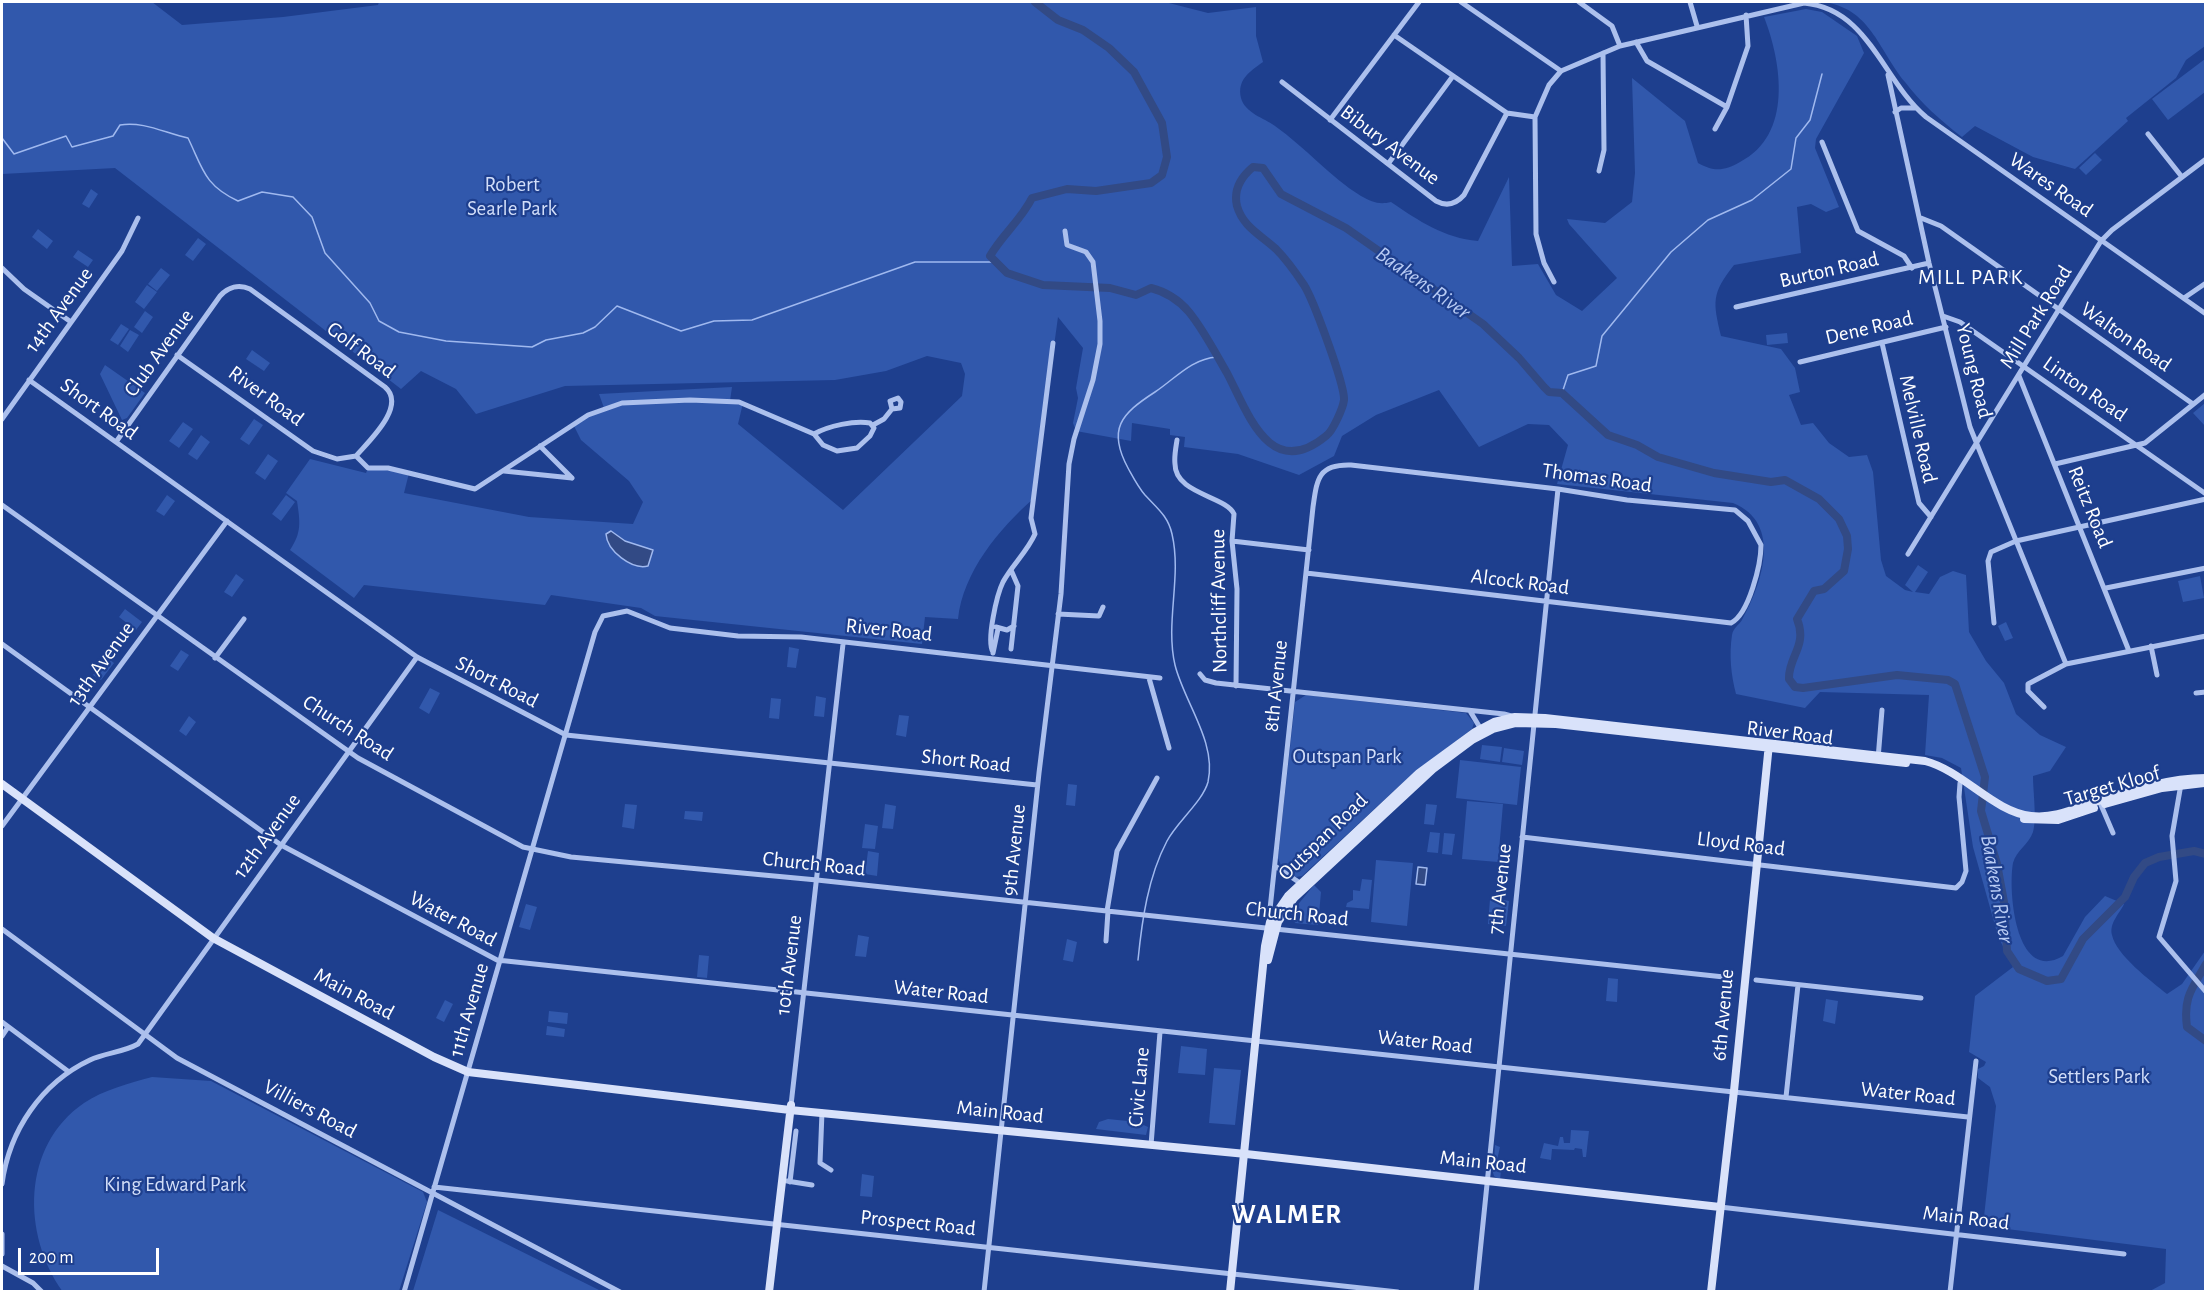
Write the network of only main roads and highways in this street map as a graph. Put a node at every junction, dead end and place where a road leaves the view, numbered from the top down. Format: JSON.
{"nodes":[{"id":1,"x":1534,"y":720,"type":"junction"},
{"id":2,"x":1482,"y":731,"type":"junction"},
{"id":3,"x":1768,"y":746,"type":"junction"},
{"id":4,"x":2205,"y":778,"type":"edge"},
{"id":5,"x":2181,"y":782,"type":"junction"},
{"id":6,"x":2205,"y":783,"type":"edge"},
{"id":7,"x":2,"y":784,"type":"edge"},
{"id":8,"x":2029,"y":818,"type":"junction"},
{"id":9,"x":790,"y":1107,"type":"junction"},
{"id":10,"x":838,"y":1112,"type":"junction"},
{"id":11,"x":1246,"y":1154,"type":"junction"},
{"id":12,"x":1720,"y":1207,"type":"junction"},
{"id":13,"x":769,"y":1292,"type":"edge"},
{"id":14,"x":1230,"y":1292,"type":"edge"},
{"id":15,"x":1711,"y":1292,"type":"edge"}],
"edges":[{"from":1,"to":2,"type":"main road","name":"Outspan Road"},
{"from":1,"to":2,"type":"main road","name":"Outspan Road"},
{"from":1,"to":3,"type":"main road","name":"River Road"},
{"from":2,"to":11,"type":"main road","name":"Outspan Road"},
{"from":3,"to":8,"type":"main road","name":"River Road"},
{"from":3,"to":12,"type":"main road","name":"6th Avenue"},
{"from":4,"to":5,"type":"main road","name":"Target Kloof"},
{"from":5,"to":6,"type":"main road","name":"Target Kloof"},
{"from":5,"to":8,"type":"main road","name":"Target Kloof"},
{"from":5,"to":8,"type":"main road","name":"Target Kloof"},
{"from":7,"to":9,"type":"main road","name":"Main Road"},
{"from":9,"to":10,"type":"main road","name":"Main Road"},
{"from":9,"to":10,"type":"main road","name":"Main Road"},
{"from":9,"to":13,"type":"main road","name":"10th Avenue"},
{"from":10,"to":11,"type":"main road","name":"Main Road"},
{"from":11,"to":12,"type":"main road","name":"Main Road"},
{"from":11,"to":14,"type":"main road"},
{"from":12,"to":15,"type":"main road","name":"6th Avenue"}]}
